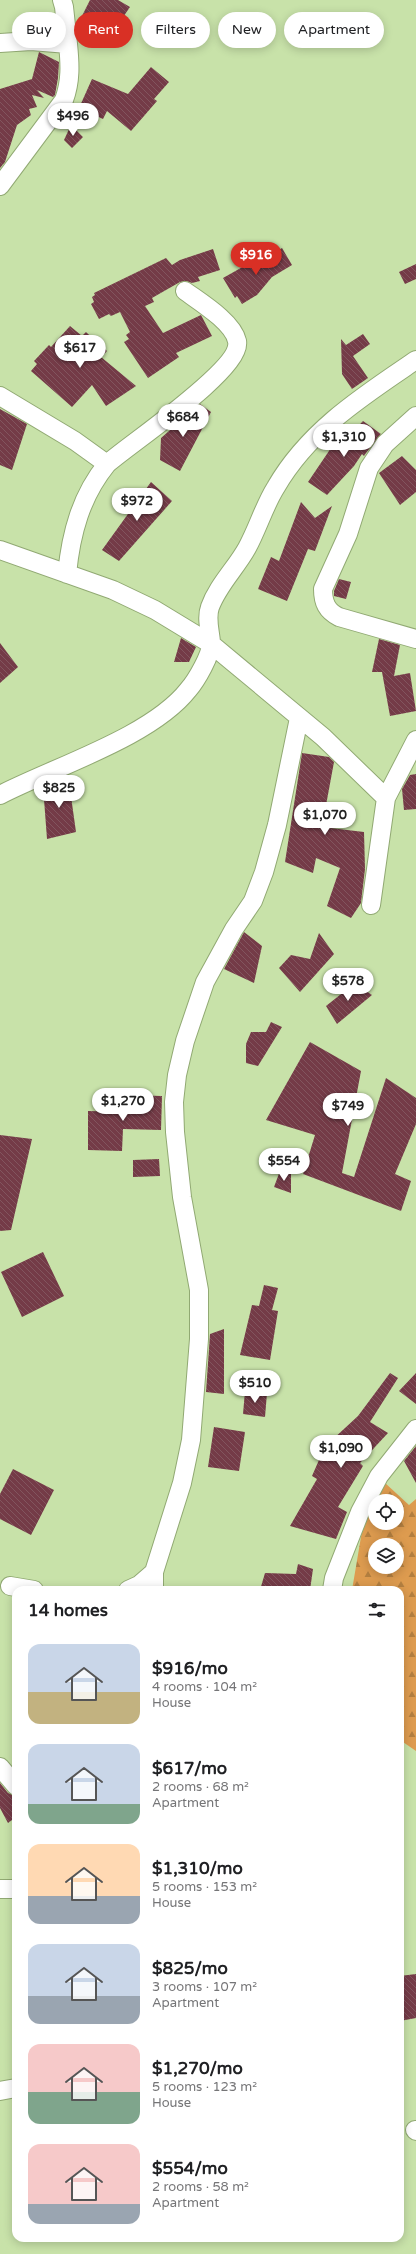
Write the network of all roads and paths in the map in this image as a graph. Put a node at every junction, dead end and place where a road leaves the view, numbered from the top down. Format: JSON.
{"nodes":[{"id":1,"x":62,"y":0,"type":"edge"},
{"id":2,"x":0,"y":43,"type":"edge"},
{"id":3,"x":68,"y":44,"type":"junction"},
{"id":4,"x":0,"y":186,"type":"edge"},
{"id":5,"x":185,"y":291,"type":"dead end"},
{"id":6,"x":416,"y":360,"type":"edge"},
{"id":7,"x":0,"y":396,"type":"edge"},
{"id":8,"x":416,"y":416,"type":"edge"},
{"id":9,"x":107,"y":464,"type":"junction"},
{"id":10,"x":0,"y":550,"type":"edge"},
{"id":11,"x":67,"y":574,"type":"junction"},
{"id":12,"x":416,"y":639,"type":"edge"},
{"id":13,"x":211,"y":644,"type":"junction"},
{"id":14,"x":299,"y":718,"type":"junction"},
{"id":15,"x":416,"y":740,"type":"edge"},
{"id":16,"x":0,"y":795,"type":"edge"},
{"id":17,"x":386,"y":798,"type":"junction"},
{"id":18,"x":371,"y":905,"type":"dead end"},
{"id":19,"x":416,"y":1429,"type":"edge"},
{"id":20,"x":154,"y":1572,"type":"junction"},
{"id":21,"x":137,"y":1586,"type":"edge"},
{"id":22,"x":154,"y":1586,"type":"edge"},
{"id":23,"x":333,"y":1586,"type":"edge"},
{"id":24,"x":0,"y":1767,"type":"edge"},
{"id":25,"x":12,"y":1781,"type":"edge"},
{"id":26,"x":0,"y":1889,"type":"edge"},
{"id":27,"x":12,"y":1889,"type":"edge"},
{"id":28,"x":12,"y":2089,"type":"edge"},
{"id":29,"x":0,"y":2091,"type":"edge"}],
"edges":[{"from":1,"to":3,"type":"street"},
{"from":2,"to":3,"type":"street"},
{"from":3,"to":4,"type":"street"},
{"from":5,"to":9,"type":"street"},
{"from":6,"to":13,"type":"street"},
{"from":7,"to":9,"type":"street"},
{"from":8,"to":12,"type":"street"},
{"from":9,"to":11,"type":"street"},
{"from":10,"to":11,"type":"street"},
{"from":11,"to":13,"type":"street"},
{"from":13,"to":14,"type":"street"},
{"from":13,"to":16,"type":"street"},
{"from":14,"to":17,"type":"street"},
{"from":14,"to":20,"type":"street"},
{"from":15,"to":17,"type":"street"},
{"from":17,"to":18,"type":"street"},
{"from":19,"to":23,"type":"street"},
{"from":20,"to":21,"type":"street"},
{"from":20,"to":22,"type":"street"},
{"from":24,"to":25,"type":"street"},
{"from":26,"to":27,"type":"street"},
{"from":28,"to":29,"type":"street"}]}
